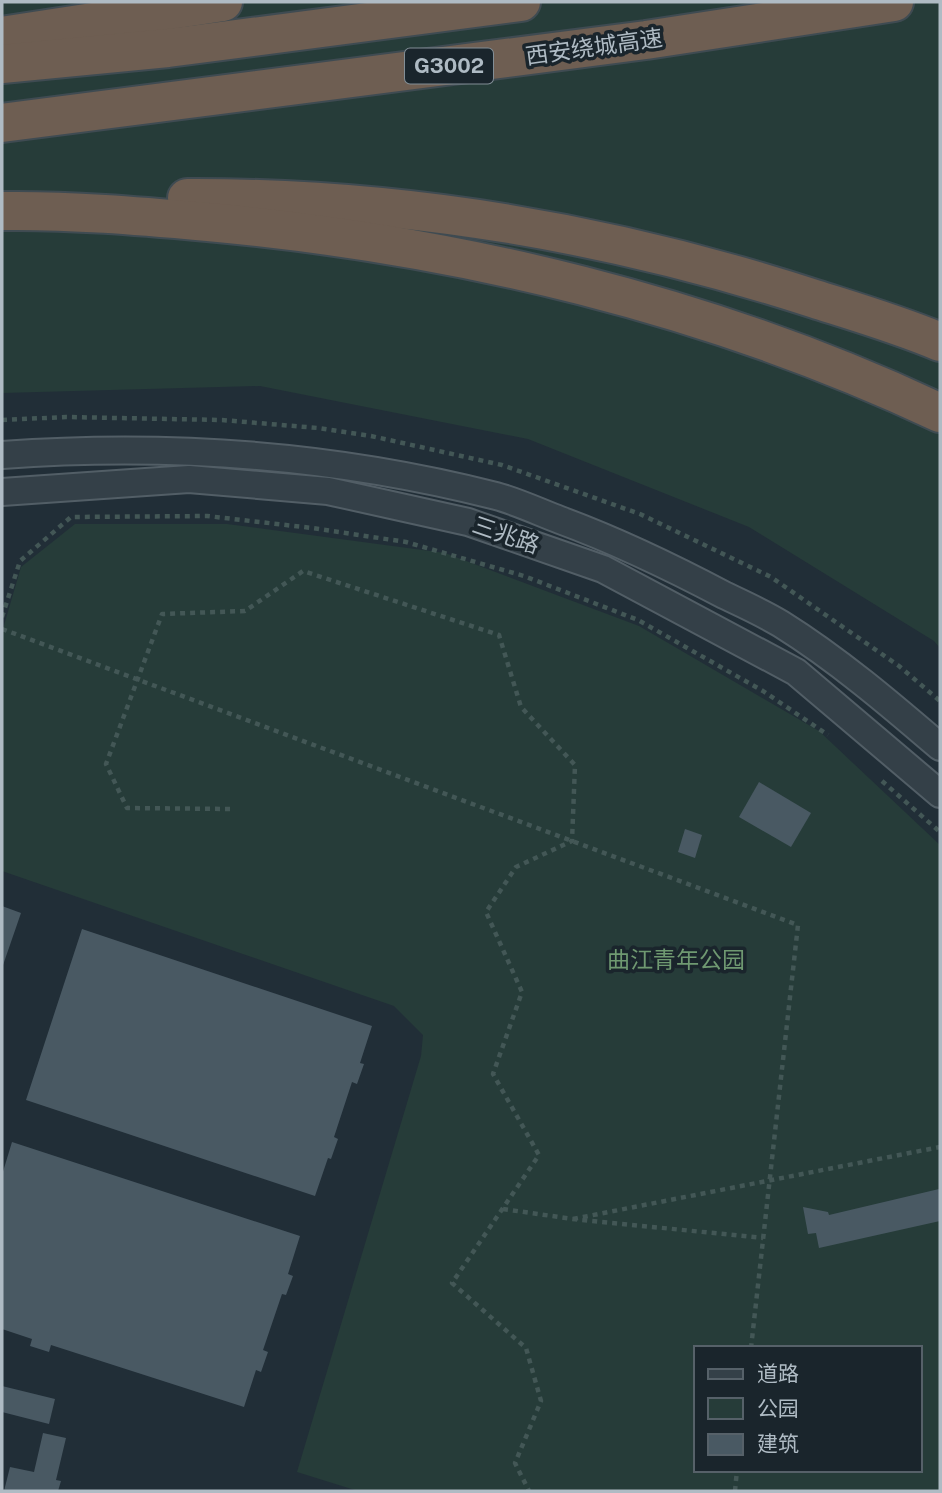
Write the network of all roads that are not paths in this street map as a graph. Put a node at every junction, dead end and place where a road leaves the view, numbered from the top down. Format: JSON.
{"nodes":[{"id":1,"x":223,"y":2,"type":"edge"},
{"id":2,"x":521,"y":2,"type":"edge"},
{"id":3,"x":894,"y":2,"type":"edge"},
{"id":4,"x":2,"y":36,"type":"edge"},
{"id":5,"x":2,"y":64,"type":"edge"},
{"id":6,"x":2,"y":124,"type":"edge"},
{"id":7,"x":2,"y":204,"type":"edge"},
{"id":8,"x":2,"y":211,"type":"edge"},
{"id":9,"x":940,"y":342,"type":"edge"},
{"id":10,"x":940,"y":413,"type":"edge"},
{"id":11,"x":3,"y":460,"type":"edge"},
{"id":12,"x":2,"y":492,"type":"edge"},
{"id":13,"x":940,"y":747,"type":"edge"},
{"id":14,"x":940,"y":794,"type":"edge"}],
"edges":[{"from":1,"to":4,"type":"highway"},
{"from":2,"to":5,"type":"highway","number":"G3002"},
{"from":3,"to":6,"type":"highway","name":"西安绕城高速","number":"G3002"},
{"from":7,"to":9,"type":"highway"},
{"from":8,"to":10,"type":"highway"},
{"from":11,"to":13,"type":"street","name":"三兆路"},
{"from":12,"to":14,"type":"street","name":"三兆路"}]}
